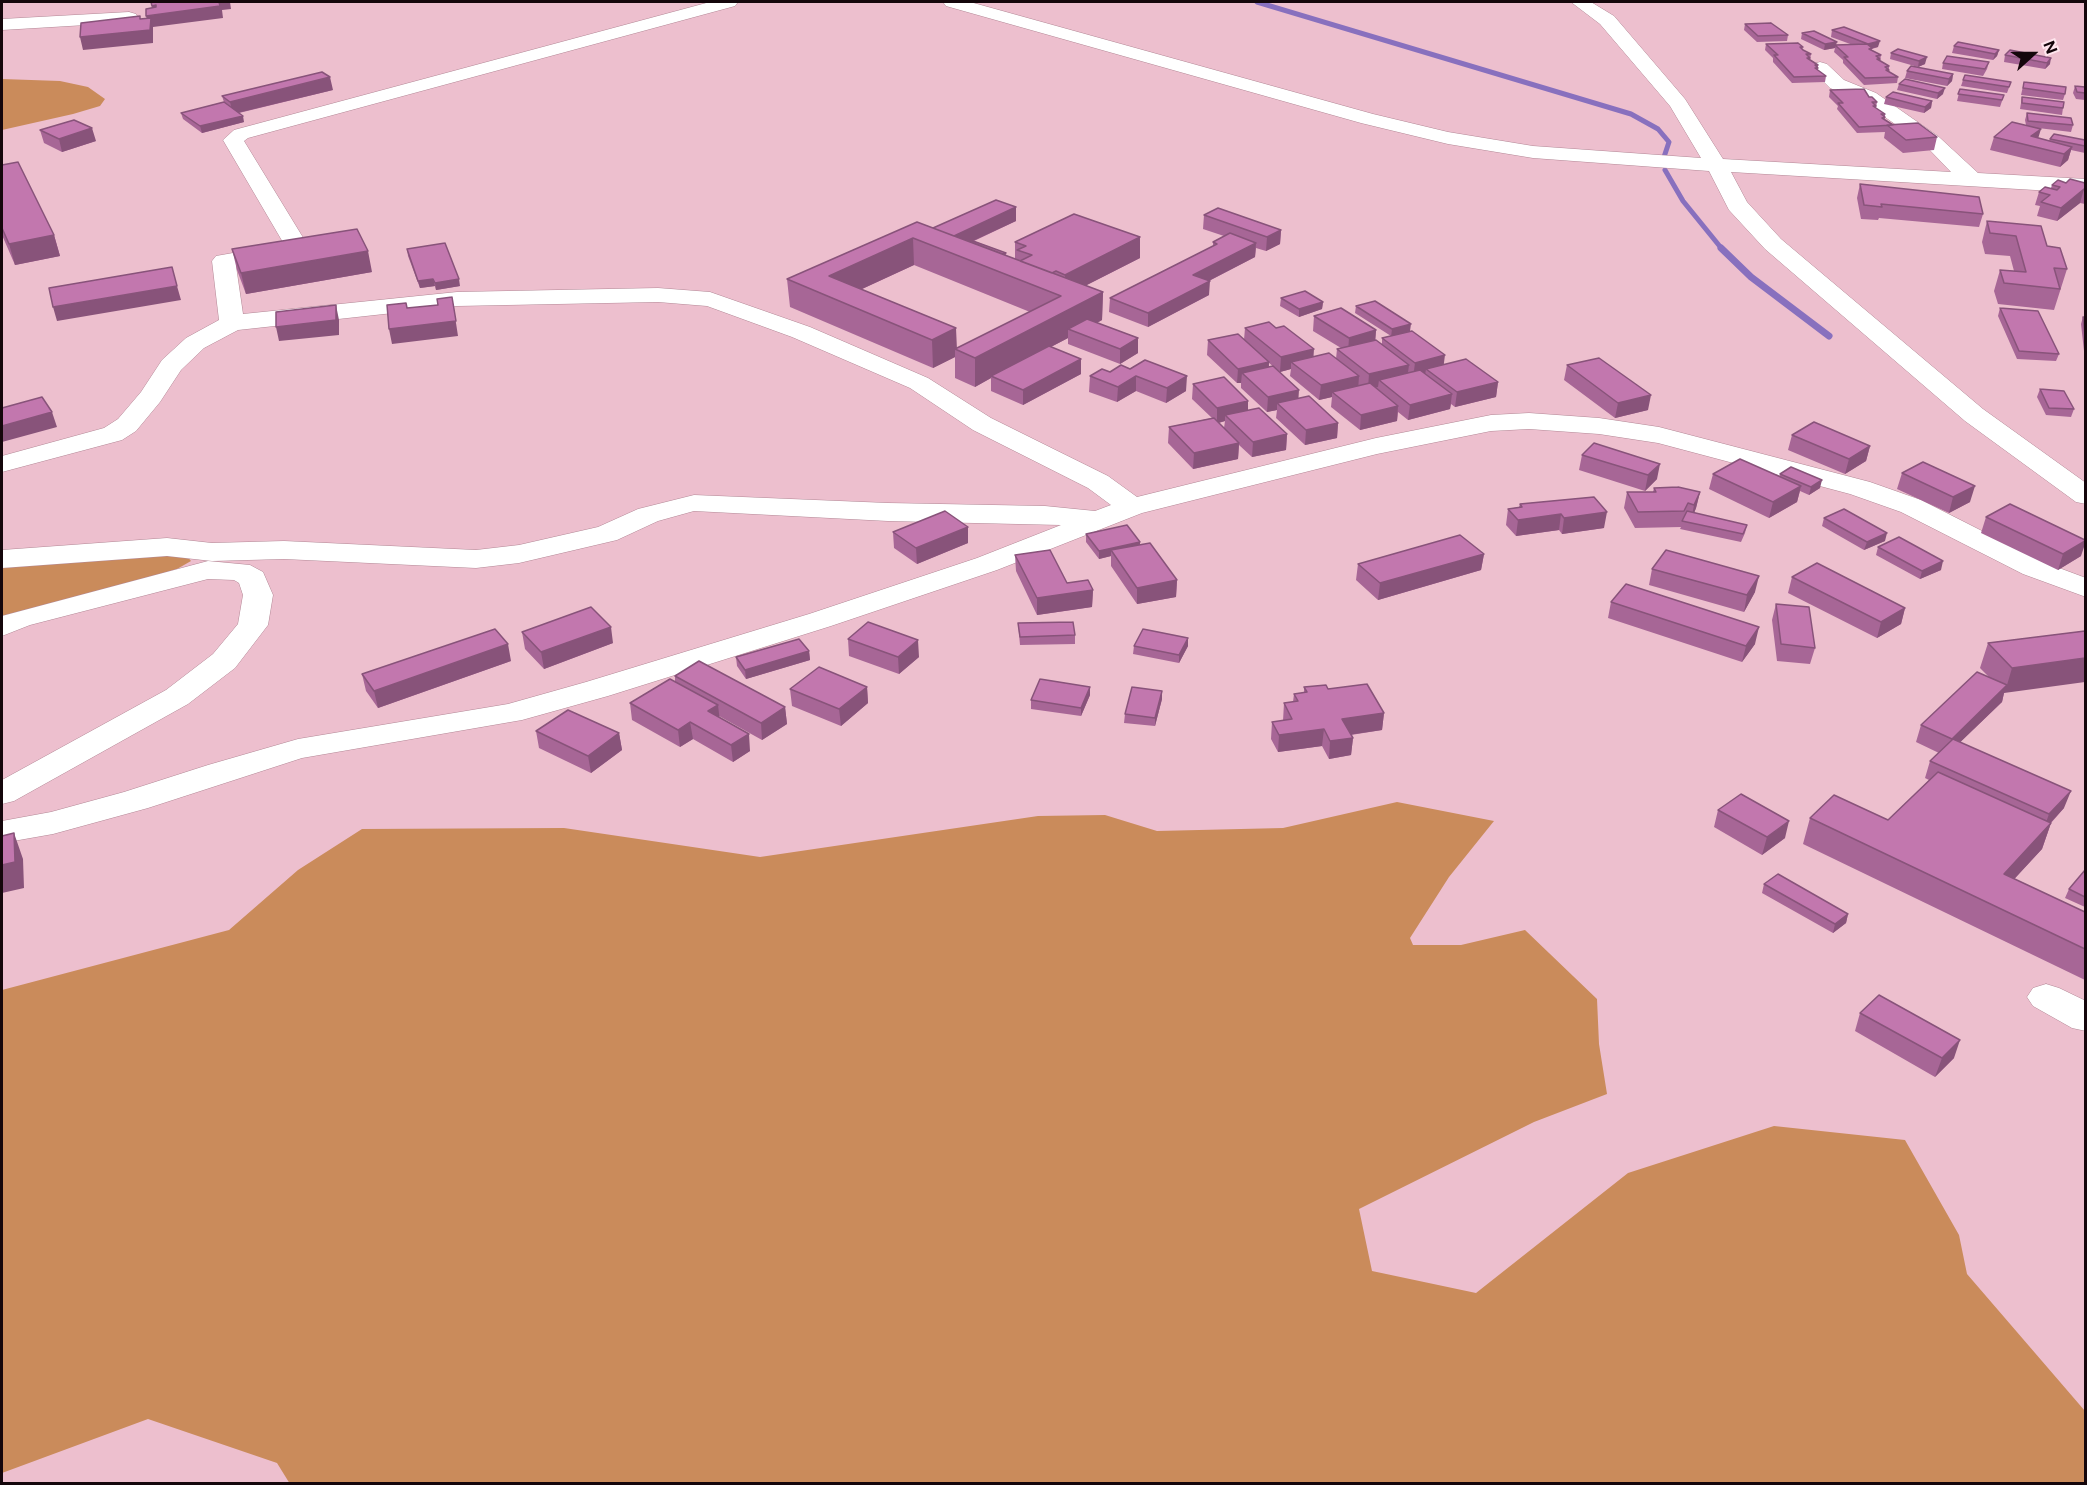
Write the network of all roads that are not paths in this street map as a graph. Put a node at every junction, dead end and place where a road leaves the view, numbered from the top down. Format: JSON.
{"nodes":[{"id":1,"x":729,"y":2,"type":"edge"},
{"id":2,"x":952,"y":2,"type":"edge"},
{"id":3,"x":1580,"y":2,"type":"edge"},
{"id":4,"x":129,"y":18,"type":"edge"},
{"id":5,"x":2,"y":25,"type":"edge"},
{"id":6,"x":1820,"y":68,"type":"edge"},
{"id":7,"x":1716,"y":166,"type":"junction"},
{"id":8,"x":1972,"y":180,"type":"junction"},
{"id":9,"x":2085,"y":186,"type":"edge"},
{"id":10,"x":232,"y":323,"type":"junction"},
{"id":11,"x":2,"y":464,"type":"edge"},
{"id":12,"x":2085,"y":496,"type":"edge"},
{"id":13,"x":1132,"y":507,"type":"junction"},
{"id":14,"x":1097,"y":520,"type":"junction"},
{"id":15,"x":2,"y":559,"type":"edge"},
{"id":16,"x":2085,"y":588,"type":"edge"},
{"id":17,"x":2,"y":627,"type":"edge"},
{"id":18,"x":2,"y":794,"type":"edge"},
{"id":19,"x":2,"y":832,"type":"edge"},
{"id":20,"x":2046,"y":997,"type":"dead end"},
{"id":21,"x":2085,"y":1018,"type":"edge"}],
"edges":[{"from":1,"to":10,"type":"street"},
{"from":2,"to":7,"type":"street"},
{"from":3,"to":7,"type":"street"},
{"from":4,"to":5,"type":"street"},
{"from":6,"to":8,"type":"street"},
{"from":7,"to":8,"type":"street"},
{"from":7,"to":12,"type":"street"},
{"from":8,"to":9,"type":"street"},
{"from":10,"to":11,"type":"street"},
{"from":10,"to":13,"type":"street"},
{"from":13,"to":14,"type":"street"},
{"from":13,"to":16,"type":"street"},
{"from":14,"to":15,"type":"street"},
{"from":14,"to":19,"type":"street"},
{"from":17,"to":18,"type":"street"},
{"from":20,"to":21,"type":"street"}]}
